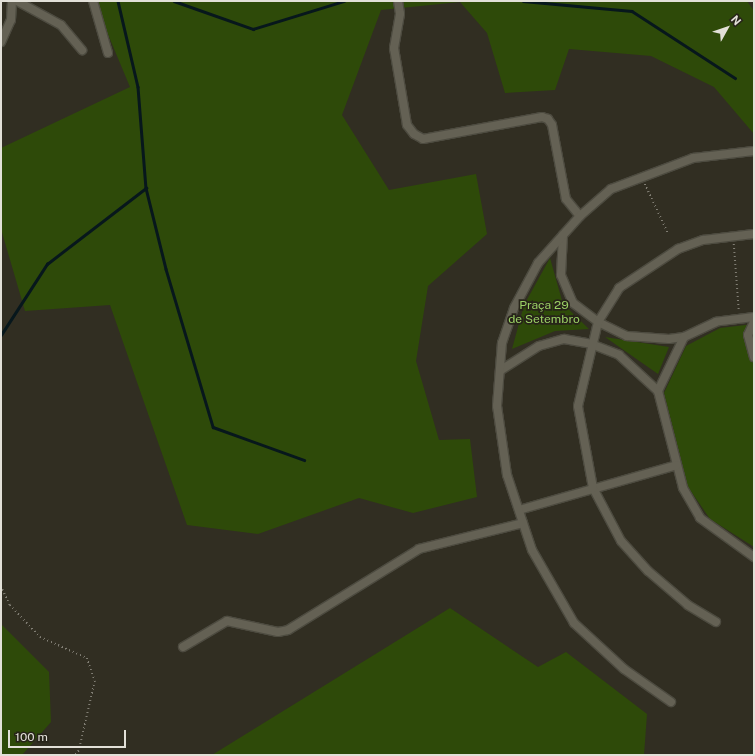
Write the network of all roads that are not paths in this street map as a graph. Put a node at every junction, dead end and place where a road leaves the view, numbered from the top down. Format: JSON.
{"nodes":[{"id":1,"x":12,"y":1,"type":"edge"},
{"id":2,"x":17,"y":1,"type":"edge"},
{"id":3,"x":93,"y":1,"type":"edge"},
{"id":4,"x":398,"y":1,"type":"edge"},
{"id":5,"x":1,"y":42,"type":"edge"},
{"id":6,"x":82,"y":50,"type":"dead end"},
{"id":7,"x":108,"y":52,"type":"dead end"},
{"id":8,"x":754,"y":151,"type":"edge"},
{"id":9,"x":580,"y":216,"type":"junction"},
{"id":10,"x":754,"y":234,"type":"edge"},
{"id":11,"x":563,"y":235,"type":"junction"},
{"id":12,"x":754,"y":317,"type":"edge"},
{"id":13,"x":598,"y":322,"type":"junction"},
{"id":14,"x":754,"y":322,"type":"edge"},
{"id":15,"x":684,"y":337,"type":"junction"},
{"id":16,"x":591,"y":344,"type":"junction"},
{"id":17,"x":754,"y":357,"type":"edge"},
{"id":18,"x":501,"y":370,"type":"junction"},
{"id":19,"x":658,"y":390,"type":"junction"},
{"id":20,"x":677,"y":465,"type":"junction"},
{"id":21,"x":593,"y":488,"type":"junction"},
{"id":22,"x":519,"y":510,"type":"junction"},
{"id":23,"x":523,"y":523,"type":"junction"},
{"id":24,"x":754,"y":556,"type":"edge"},
{"id":25,"x":716,"y":622,"type":"dead end"},
{"id":26,"x":183,"y":648,"type":"dead end"},
{"id":27,"x":671,"y":702,"type":"dead end"}],
"edges":[{"from":1,"to":5,"type":"street"},
{"from":2,"to":6,"type":"street"},
{"from":3,"to":7,"type":"street"},
{"from":4,"to":9,"type":"street"},
{"from":8,"to":9,"type":"street"},
{"from":9,"to":11,"type":"street"},
{"from":10,"to":13,"type":"street"},
{"from":11,"to":13,"type":"street"},
{"from":11,"to":18,"type":"street"},
{"from":12,"to":15,"type":"street"},
{"from":13,"to":15,"type":"street"},
{"from":13,"to":16,"type":"street"},
{"from":14,"to":17,"type":"street"},
{"from":15,"to":19,"type":"street"},
{"from":16,"to":18,"type":"street"},
{"from":16,"to":19,"type":"street"},
{"from":16,"to":21,"type":"street"},
{"from":18,"to":22,"type":"street"},
{"from":19,"to":20,"type":"street"},
{"from":20,"to":21,"type":"street"},
{"from":20,"to":24,"type":"street"},
{"from":21,"to":22,"type":"street"},
{"from":21,"to":25,"type":"street"},
{"from":22,"to":23,"type":"street"},
{"from":23,"to":26,"type":"street"},
{"from":23,"to":27,"type":"street"}]}
